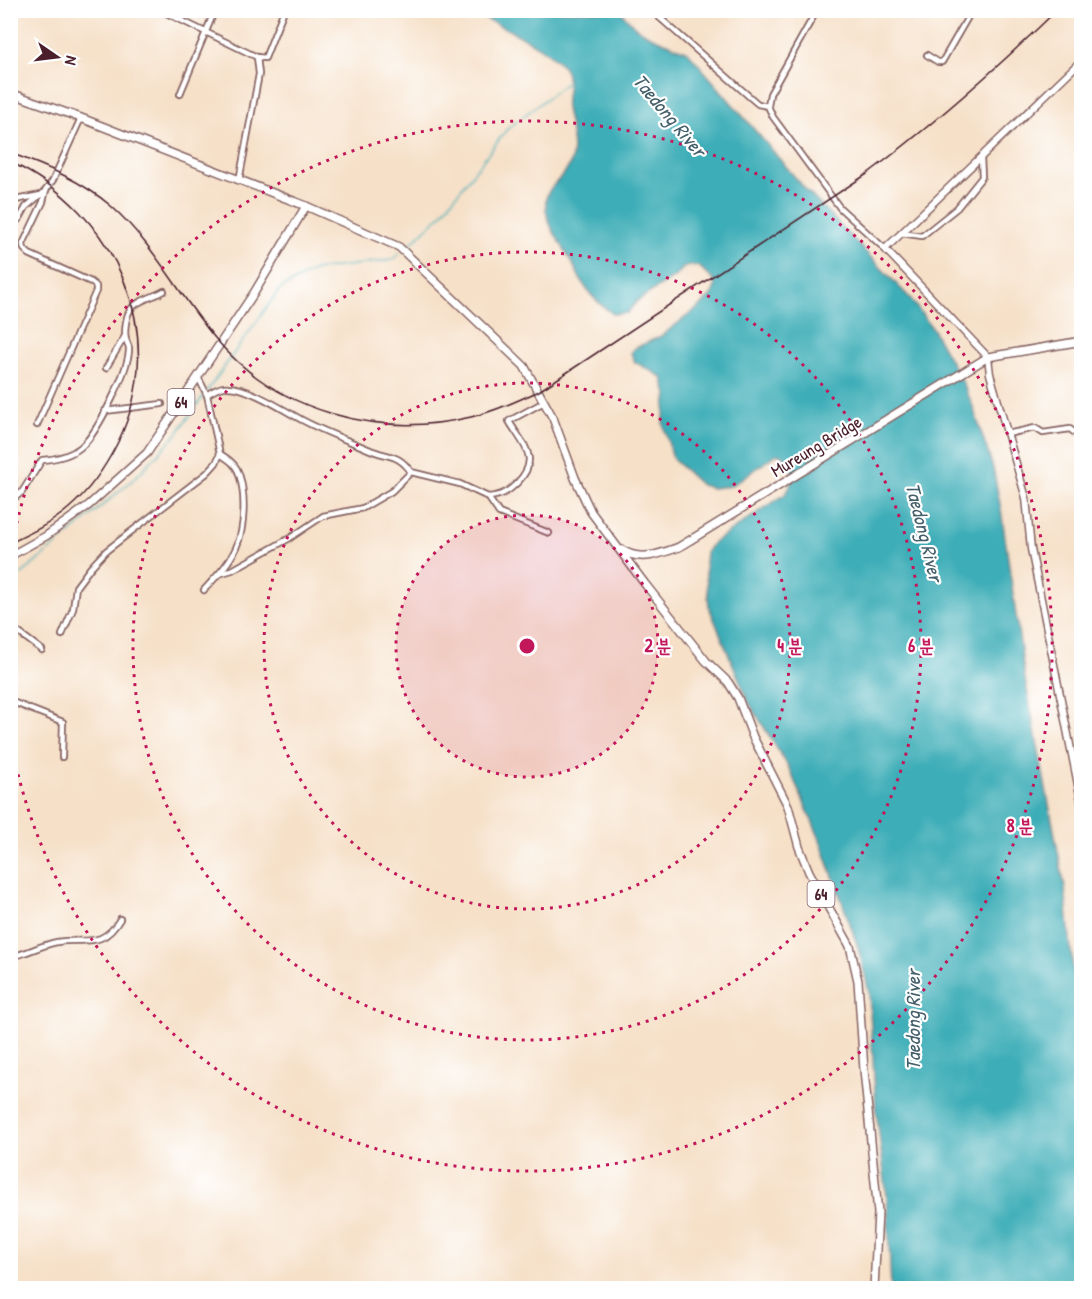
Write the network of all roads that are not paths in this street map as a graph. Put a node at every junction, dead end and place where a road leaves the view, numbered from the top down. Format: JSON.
{"nodes":[{"id":1,"x":160,"y":10,"type":"edge"},
{"id":2,"x":215,"y":10,"type":"edge"},
{"id":3,"x":285,"y":10,"type":"edge"},
{"id":4,"x":651,"y":10,"type":"edge"},
{"id":5,"x":817,"y":10,"type":"edge"},
{"id":6,"x":972,"y":10,"type":"edge"},
{"id":7,"x":205,"y":33,"type":"junction"},
{"id":8,"x":927,"y":55,"type":"dead end"},
{"id":9,"x":257,"y":57,"type":"junction"},
{"id":10,"x":1082,"y":60,"type":"edge"},
{"id":11,"x":10,"y":93,"type":"edge"},
{"id":12,"x":180,"y":94,"type":"dead end"},
{"id":13,"x":768,"y":106,"type":"junction"},
{"id":14,"x":81,"y":118,"type":"junction"},
{"id":15,"x":981,"y":157,"type":"junction"},
{"id":16,"x":239,"y":182,"type":"junction"},
{"id":17,"x":46,"y":190,"type":"junction"},
{"id":18,"x":41,"y":195,"type":"junction"},
{"id":19,"x":10,"y":201,"type":"edge"},
{"id":20,"x":306,"y":206,"type":"junction"},
{"id":21,"x":10,"y":227,"type":"edge"},
{"id":22,"x":901,"y":233,"type":"junction"},
{"id":23,"x":885,"y":249,"type":"junction"},
{"id":24,"x":164,"y":291,"type":"dead end"},
{"id":25,"x":125,"y":336,"type":"junction"},
{"id":26,"x":1082,"y":341,"type":"edge"},
{"id":27,"x":988,"y":357,"type":"junction"},
{"id":28,"x":106,"y":368,"type":"dead end"},
{"id":29,"x":200,"y":381,"type":"junction"},
{"id":30,"x":207,"y":395,"type":"junction"},
{"id":31,"x":544,"y":402,"type":"junction"},
{"id":32,"x":162,"y":404,"type":"dead end"},
{"id":33,"x":105,"y":411,"type":"junction"},
{"id":34,"x":37,"y":425,"type":"dead end"},
{"id":35,"x":1007,"y":434,"type":"junction"},
{"id":36,"x":1082,"y":439,"type":"edge"},
{"id":37,"x":220,"y":454,"type":"junction"},
{"id":38,"x":411,"y":472,"type":"junction"},
{"id":39,"x":488,"y":496,"type":"junction"},
{"id":40,"x":10,"y":497,"type":"edge"},
{"id":41,"x":549,"y":533,"type":"dead end"},
{"id":42,"x":620,"y":549,"type":"junction"},
{"id":43,"x":10,"y":556,"type":"edge"},
{"id":44,"x":219,"y":574,"type":"junction"},
{"id":45,"x":204,"y":590,"type":"dead end"},
{"id":46,"x":10,"y":626,"type":"edge"},
{"id":47,"x":62,"y":635,"type":"dead end"},
{"id":48,"x":42,"y":650,"type":"dead end"},
{"id":49,"x":10,"y":701,"type":"edge"},
{"id":50,"x":62,"y":757,"type":"dead end"},
{"id":51,"x":1082,"y":805,"type":"edge"},
{"id":52,"x":120,"y":919,"type":"dead end"},
{"id":53,"x":10,"y":957,"type":"edge"},
{"id":54,"x":874,"y":1288,"type":"edge"}],
"edges":[{"from":1,"to":7,"type":"street"},
{"from":2,"to":7,"type":"street"},
{"from":3,"to":9,"type":"street"},
{"from":4,"to":13,"type":"street"},
{"from":5,"to":13,"type":"street"},
{"from":6,"to":8,"type":"street"},
{"from":7,"to":9,"type":"street"},
{"from":7,"to":12,"type":"street"},
{"from":9,"to":16,"type":"street"},
{"from":10,"to":15,"type":"main road"},
{"from":11,"to":14,"type":"main road"},
{"from":13,"to":23,"type":"street"},
{"from":14,"to":16,"type":"main road"},
{"from":14,"to":17,"type":"street"},
{"from":15,"to":22,"type":"main road"},
{"from":15,"to":22,"type":"street"},
{"from":16,"to":20,"type":"main road"},
{"from":17,"to":18,"type":"street"},
{"from":17,"to":34,"type":"street"},
{"from":18,"to":19,"type":"street"},
{"from":18,"to":21,"type":"street"},
{"from":20,"to":29,"type":"main road","number":"64"},
{"from":20,"to":31,"type":"main road","number":"64"},
{"from":22,"to":23,"type":"main road"},
{"from":23,"to":27,"type":"main road"},
{"from":24,"to":25,"type":"street"},
{"from":25,"to":28,"type":"street"},
{"from":25,"to":33,"type":"street"},
{"from":26,"to":27,"type":"main road"},
{"from":27,"to":35,"type":"main road"},
{"from":27,"to":42,"type":"main road","name":"Mureung Bridge"},
{"from":29,"to":30,"type":"street"},
{"from":29,"to":43,"type":"main road","number":"64"},
{"from":30,"to":37,"type":"street"},
{"from":30,"to":38,"type":"street"},
{"from":31,"to":39,"type":"street"},
{"from":31,"to":42,"type":"main road","number":"64"},
{"from":32,"to":33,"type":"street"},
{"from":33,"to":40,"type":"street"},
{"from":35,"to":36,"type":"street"},
{"from":35,"to":51,"type":"main road"},
{"from":37,"to":44,"type":"street"},
{"from":37,"to":47,"type":"street"},
{"from":38,"to":39,"type":"street"},
{"from":38,"to":44,"type":"street"},
{"from":39,"to":41,"type":"street"},
{"from":42,"to":54,"type":"main road","number":"64"},
{"from":44,"to":45,"type":"street"},
{"from":46,"to":48,"type":"street"},
{"from":49,"to":50,"type":"street"},
{"from":52,"to":53,"type":"street"}]}
